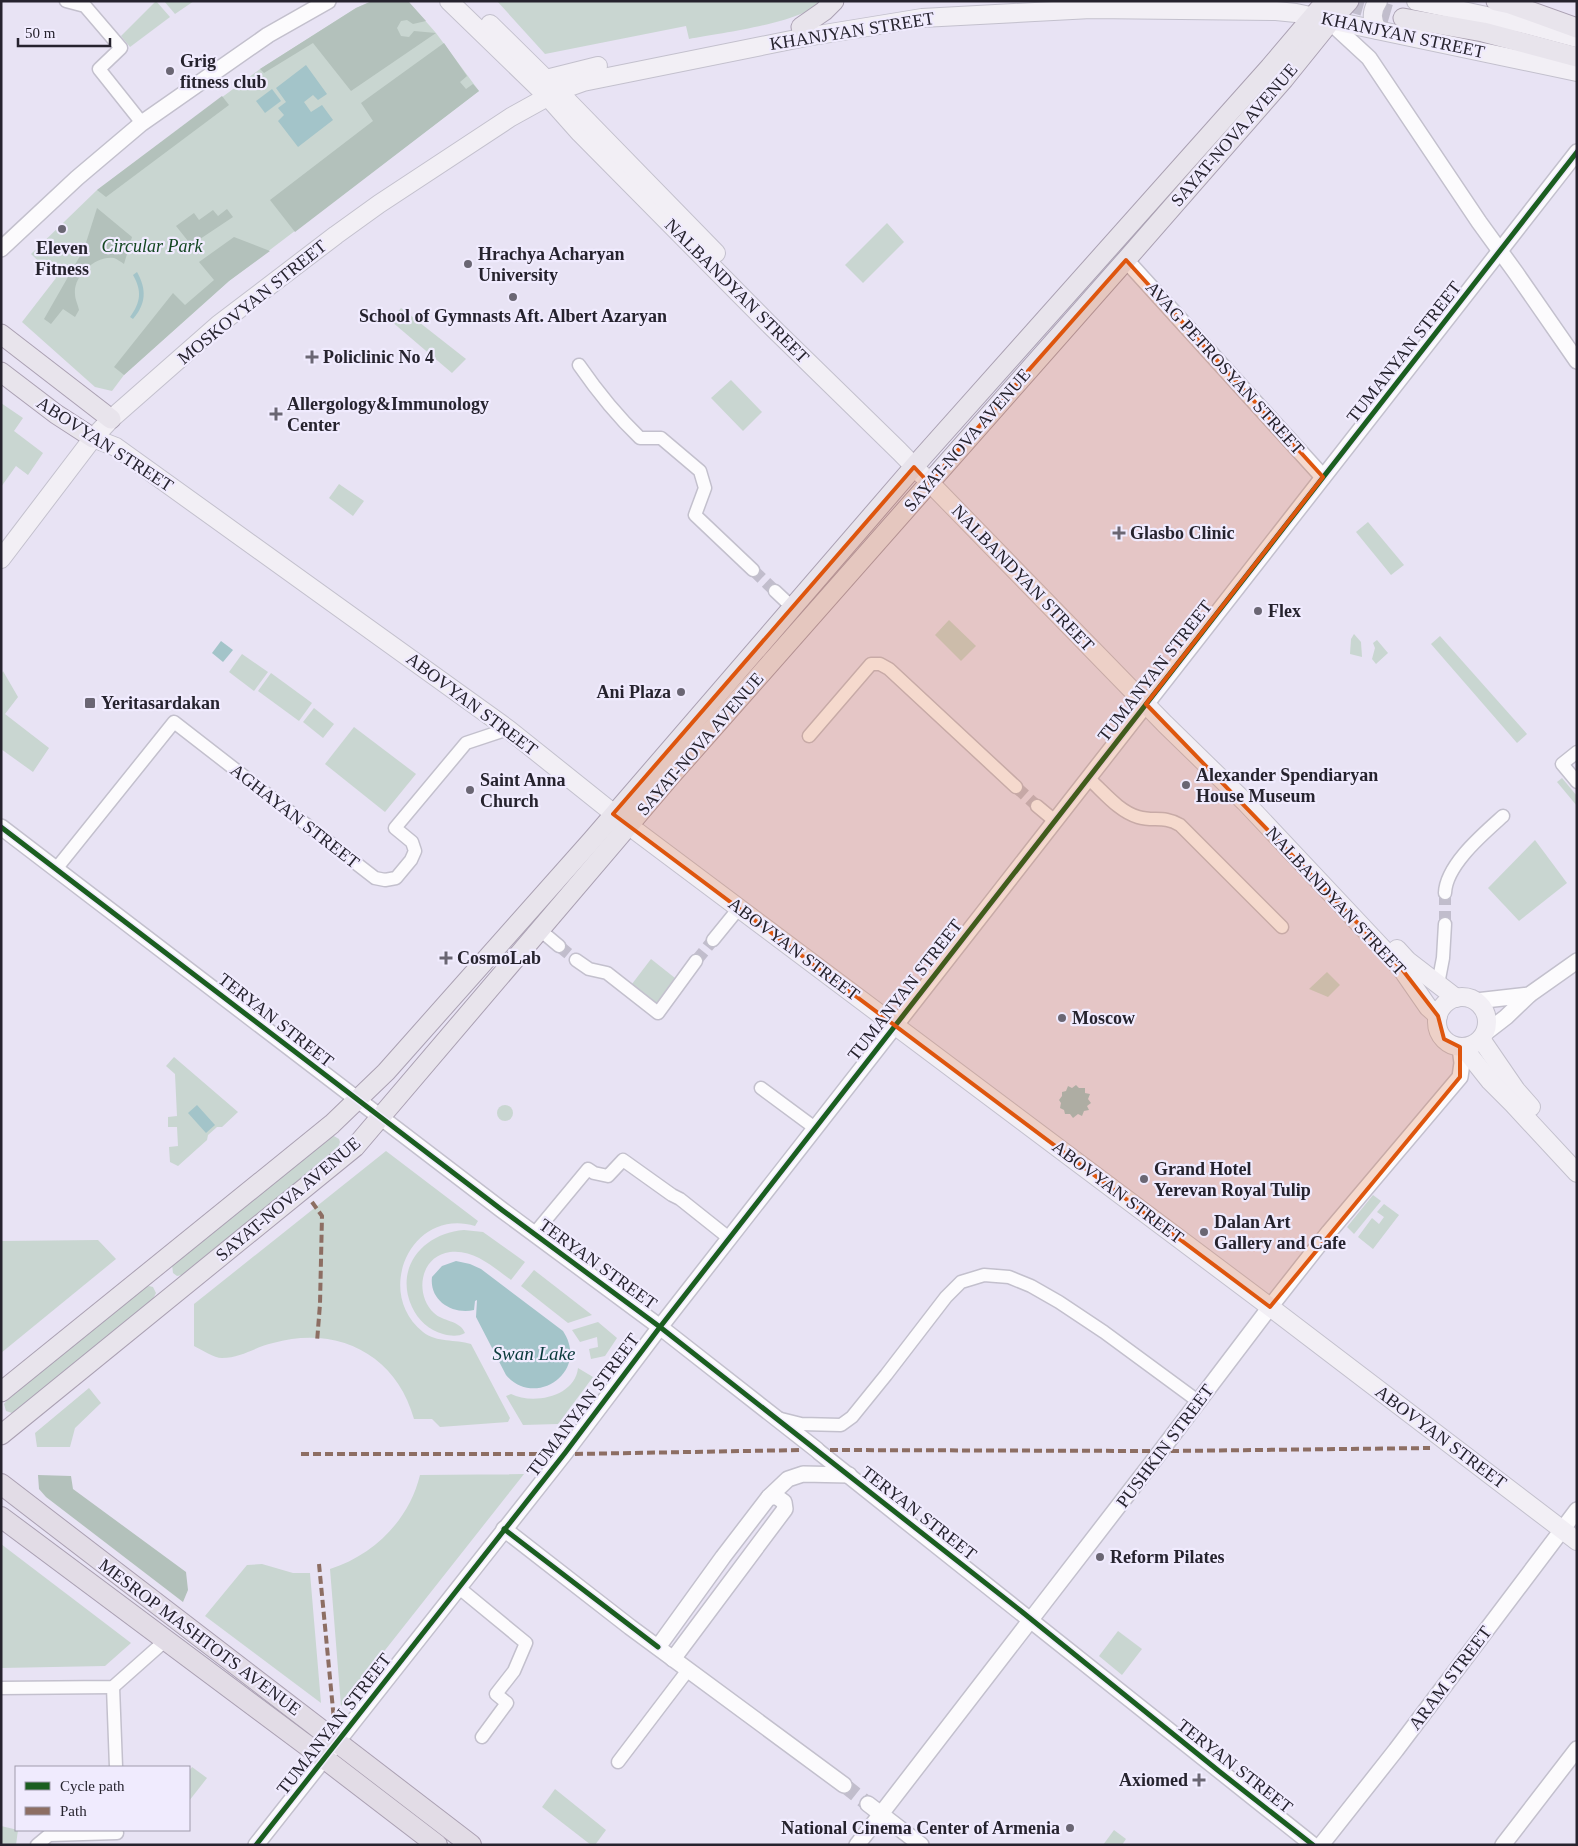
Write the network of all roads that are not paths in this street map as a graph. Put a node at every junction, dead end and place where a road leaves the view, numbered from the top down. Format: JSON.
{"nodes":[{"id":1,"x":66,"y":1,"type":"edge"},
{"id":2,"x":328,"y":1,"type":"edge"},
{"id":3,"x":449,"y":1,"type":"edge"},
{"id":4,"x":467,"y":1,"type":"edge"},
{"id":5,"x":834,"y":1,"type":"edge"},
{"id":6,"x":985,"y":1,"type":"edge"},
{"id":7,"x":1326,"y":1,"type":"edge"},
{"id":8,"x":1349,"y":1,"type":"edge"},
{"id":9,"x":1378,"y":1,"type":"edge"},
{"id":10,"x":1416,"y":1,"type":"edge"},
{"id":11,"x":1496,"y":1,"type":"edge"},
{"id":12,"x":1403,"y":18,"type":"tunnel mouth"},
{"id":13,"x":1321,"y":19,"type":"junction"},
{"id":14,"x":801,"y":27,"type":"junction"},
{"id":15,"x":1577,"y":28,"type":"edge"},
{"id":16,"x":1378,"y":30,"type":"junction"},
{"id":17,"x":1577,"y":38,"type":"edge"},
{"id":18,"x":1577,"y":57,"type":"edge"},
{"id":19,"x":1577,"y":72,"type":"edge"},
{"id":20,"x":551,"y":89,"type":"junction"},
{"id":21,"x":142,"y":123,"type":"junction"},
{"id":22,"x":1577,"y":152,"type":"edge"},
{"id":23,"x":1,"y":249,"type":"edge"},
{"id":24,"x":1500,"y":251,"type":"junction"},
{"id":25,"x":1126,"y":260,"type":"junction"},
{"id":26,"x":1,"y":334,"type":"edge"},
{"id":27,"x":1577,"y":361,"type":"edge"},
{"id":28,"x":578,"y":365,"type":"dead end"},
{"id":29,"x":1,"y":372,"type":"edge"},
{"id":30,"x":111,"y":419,"type":"junction"},
{"id":31,"x":93,"y":438,"type":"junction"},
{"id":32,"x":916,"y":464,"type":"junction"},
{"id":33,"x":1323,"y":477,"type":"junction"},
{"id":34,"x":931,"y":480,"type":"junction"},
{"id":35,"x":1,"y":558,"type":"edge"},
{"id":36,"x":753,"y":570,"type":"tunnel mouth"},
{"id":37,"x":775,"y":591,"type":"tunnel mouth"},
{"id":38,"x":792,"y":607,"type":"junction"},
{"id":39,"x":1149,"y":701,"type":"junction"},
{"id":40,"x":508,"y":729,"type":"junction"},
{"id":41,"x":809,"y":736,"type":"dead end"},
{"id":42,"x":1577,"y":752,"type":"edge"},
{"id":43,"x":1088,"y":778,"type":"junction"},
{"id":44,"x":1577,"y":782,"type":"edge"},
{"id":45,"x":1016,"y":787,"type":"tunnel mouth"},
{"id":46,"x":1037,"y":806,"type":"tunnel mouth"},
{"id":47,"x":1503,"y":816,"type":"dead end"},
{"id":48,"x":621,"y":820,"type":"junction"},
{"id":49,"x":1055,"y":820,"type":"junction"},
{"id":50,"x":1,"y":827,"type":"edge"},
{"id":51,"x":56,"y":868,"type":"junction"},
{"id":52,"x":1445,"y":893,"type":"tunnel mouth"},
{"id":53,"x":739,"y":908,"type":"junction"},
{"id":54,"x":1445,"y":924,"type":"tunnel mouth"},
{"id":55,"x":1282,"y":927,"type":"dead end"},
{"id":56,"x":540,"y":930,"type":"junction"},
{"id":57,"x":713,"y":940,"type":"tunnel mouth"},
{"id":58,"x":559,"y":946,"type":"tunnel mouth"},
{"id":59,"x":576,"y":960,"type":"tunnel mouth"},
{"id":60,"x":696,"y":961,"type":"tunnel mouth"},
{"id":61,"x":1577,"y":962,"type":"edge"},
{"id":62,"x":1438,"y":984,"type":"junction"},
{"id":63,"x":1529,"y":995,"type":"junction"},
{"id":64,"x":1456,"y":998,"type":"junction"},
{"id":65,"x":1476,"y":1001,"type":"junction"},
{"id":66,"x":1438,"y":1016,"type":"junction"},
{"id":67,"x":896,"y":1025,"type":"junction"},
{"id":68,"x":1482,"y":1036,"type":"junction"},
{"id":69,"x":1462,"y":1047,"type":"junction"},
{"id":70,"x":762,"y":1088,"type":"dead end"},
{"id":71,"x":358,"y":1100,"type":"junction"},
{"id":72,"x":380,"y":1118,"type":"junction"},
{"id":73,"x":815,"y":1128,"type":"junction"},
{"id":74,"x":1577,"y":1156,"type":"edge"},
{"id":75,"x":1577,"y":1173,"type":"edge"},
{"id":76,"x":534,"y":1234,"type":"junction"},
{"id":77,"x":730,"y":1238,"type":"junction"},
{"id":78,"x":1270,"y":1307,"type":"junction"},
{"id":79,"x":660,"y":1327,"type":"junction"},
{"id":80,"x":1207,"y":1391,"type":"junction"},
{"id":81,"x":1,"y":1392,"type":"edge"},
{"id":82,"x":1191,"y":1396,"type":"junction"},
{"id":83,"x":1189,"y":1414,"type":"junction"},
{"id":84,"x":775,"y":1417,"type":"junction"},
{"id":85,"x":1,"y":1435,"type":"edge"},
{"id":86,"x":849,"y":1475,"type":"junction"},
{"id":87,"x":1,"y":1484,"type":"edge"},
{"id":88,"x":1,"y":1495,"type":"edge"},
{"id":89,"x":769,"y":1497,"type":"junction"},
{"id":90,"x":26,"y":1503,"type":"junction"},
{"id":91,"x":1577,"y":1510,"type":"edge"},
{"id":92,"x":1,"y":1513,"type":"edge"},
{"id":93,"x":1,"y":1517,"type":"edge"},
{"id":94,"x":18,"y":1529,"type":"junction"},
{"id":95,"x":504,"y":1529,"type":"junction"},
{"id":96,"x":1562,"y":1530,"type":"junction"},
{"id":97,"x":1577,"y":1541,"type":"edge"},
{"id":98,"x":458,"y":1587,"type":"junction"},
{"id":99,"x":1031,"y":1620,"type":"junction"},
{"id":100,"x":166,"y":1640,"type":"junction"},
{"id":101,"x":658,"y":1647,"type":"junction"},
{"id":102,"x":673,"y":1659,"type":"junction"},
{"id":103,"x":688,"y":1670,"type":"junction"},
{"id":104,"x":113,"y":1687,"type":"junction"},
{"id":105,"x":1,"y":1688,"type":"edge"},
{"id":106,"x":482,"y":1737,"type":"dead end"},
{"id":107,"x":338,"y":1742,"type":"junction"},
{"id":108,"x":1577,"y":1748,"type":"edge"},
{"id":109,"x":325,"y":1759,"type":"junction"},
{"id":110,"x":618,"y":1762,"type":"dead end"},
{"id":111,"x":116,"y":1766,"type":"edge"},
{"id":112,"x":844,"y":1785,"type":"tunnel mouth"},
{"id":113,"x":868,"y":1804,"type":"tunnel mouth"},
{"id":114,"x":881,"y":1814,"type":"junction"},
{"id":115,"x":117,"y":1836,"type":"edge"},
{"id":116,"x":37,"y":1845,"type":"edge"},
{"id":117,"x":256,"y":1845,"type":"edge"},
{"id":118,"x":437,"y":1845,"type":"edge"},
{"id":119,"x":471,"y":1845,"type":"edge"},
{"id":120,"x":857,"y":1845,"type":"edge"},
{"id":121,"x":921,"y":1845,"type":"edge"},
{"id":122,"x":1313,"y":1845,"type":"edge"},
{"id":123,"x":1321,"y":1845,"type":"edge"},
{"id":124,"x":1503,"y":1845,"type":"edge"}],
"edges":[{"from":1,"to":21,"type":"street"},
{"from":2,"to":21,"type":"street"},
{"from":3,"to":20,"type":"main road","name":"NALBANDYAN STREET"},
{"from":4,"to":20,"type":"main road","name":"NALBANDYAN STREET"},
{"from":5,"to":14,"type":"main road"},
{"from":6,"to":14,"type":"main road","name":"KHANJYAN STREET"},
{"from":7,"to":13,"type":"main road","name":"SAYAT-NOVA AVENUE"},
{"from":8,"to":13,"type":"main road","name":"SAYAT-NOVA AVENUE"},
{"from":9,"to":16,"type":"main road"},
{"from":10,"to":17,"type":"main road","name":"KHANJYAN STREET"},
{"from":11,"to":15,"type":"main road"},
{"from":12,"to":18,"type":"main road"},
{"from":13,"to":16,"type":"main road","name":"KHANJYAN STREET"},
{"from":13,"to":20,"type":"main road","name":"KHANJYAN STREET"},
{"from":13,"to":24,"type":"street"},
{"from":13,"to":25,"type":"main road","name":"SAYAT-NOVA AVENUE"},
{"from":13,"to":32,"type":"main road","name":"SAYAT-NOVA AVENUE"},
{"from":14,"to":20,"type":"main road","name":"KHANJYAN STREET"},
{"from":16,"to":19,"type":"main road","name":"KHANJYAN STREET"},
{"from":20,"to":30,"type":"main road","name":"MOSKOVYAN STREET"},
{"from":20,"to":32,"type":"main road","name":"NALBANDYAN STREET"},
{"from":21,"to":23,"type":"street"},
{"from":22,"to":24,"type":"street","name":"TUMANYAN STREET"},
{"from":24,"to":27,"type":"street"},
{"from":24,"to":33,"type":"street","name":"TUMANYAN STREET"},
{"from":25,"to":33,"type":"street","name":"AVAG PETROSYAN STREET"},
{"from":25,"to":34,"type":"main road","name":"SAYAT-NOVA AVENUE"},
{"from":26,"to":30,"type":"main road","name":"ABOVYAN STREET"},
{"from":28,"to":36,"type":"street"},
{"from":29,"to":31,"type":"main road","name":"ABOVYAN STREET"},
{"from":30,"to":31,"type":"main road","name":"MOSKOVYAN STREET"},
{"from":31,"to":35,"type":"main road","name":"MOSKOVYAN STREET"},
{"from":31,"to":40,"type":"main road","name":"ABOVYAN STREET"},
{"from":32,"to":34,"type":"main road","name":"NALBANDYAN STREET"},
{"from":32,"to":38,"type":"main road","name":"SAYAT-NOVA AVENUE"},
{"from":33,"to":39,"type":"street","name":"TUMANYAN STREET"},
{"from":34,"to":39,"type":"main road","name":"NALBANDYAN STREET"},
{"from":34,"to":48,"type":"main road","name":"SAYAT-NOVA AVENUE"},
{"from":37,"to":38,"type":"street"},
{"from":38,"to":48,"type":"main road","name":"SAYAT-NOVA AVENUE"},
{"from":39,"to":43,"type":"street","name":"TUMANYAN STREET"},
{"from":39,"to":62,"type":"main road","name":"NALBANDYAN STREET"},
{"from":39,"to":66,"type":"main road","name":"NALBANDYAN STREET"},
{"from":40,"to":48,"type":"main road","name":"ABOVYAN STREET"},
{"from":40,"to":51,"type":"street","name":"AGHAYAN STREET"},
{"from":41,"to":45,"type":"street"},
{"from":42,"to":44,"type":"street"},
{"from":43,"to":49,"type":"street","name":"TUMANYAN STREET"},
{"from":43,"to":55,"type":"street"},
{"from":46,"to":49,"type":"street"},
{"from":47,"to":52,"type":"street"},
{"from":48,"to":53,"type":"main road","name":"ABOVYAN STREET"},
{"from":48,"to":56,"type":"main road","name":"SAYAT-NOVA AVENUE"},
{"from":48,"to":71,"type":"main road","name":"SAYAT-NOVA AVENUE"},
{"from":49,"to":67,"type":"street","name":"TUMANYAN STREET"},
{"from":50,"to":51,"type":"street","name":"TERYAN STREET"},
{"from":51,"to":71,"type":"street","name":"TERYAN STREET"},
{"from":53,"to":57,"type":"street"},
{"from":53,"to":67,"type":"main road","name":"ABOVYAN STREET"},
{"from":54,"to":62,"type":"street"},
{"from":56,"to":58,"type":"street"},
{"from":56,"to":72,"type":"main road","name":"SAYAT-NOVA AVENUE"},
{"from":59,"to":60,"type":"street"},
{"from":61,"to":63,"type":"street"},
{"from":62,"to":64,"type":"main road","name":"NALBANDYAN STREET"},
{"from":63,"to":65,"type":"street"},
{"from":63,"to":68,"type":"street"},
{"from":64,"to":65,"type":"main road"},
{"from":64,"to":66,"type":"main road"},
{"from":65,"to":68,"type":"main road"},
{"from":66,"to":69,"type":"main road"},
{"from":67,"to":73,"type":"street","name":"TUMANYAN STREET"},
{"from":67,"to":78,"type":"main road","name":"ABOVYAN STREET"},
{"from":68,"to":69,"type":"main road"},
{"from":68,"to":74,"type":"main road"},
{"from":69,"to":75,"type":"main road"},
{"from":69,"to":78,"type":"street","name":"PUSHKIN STREET"},
{"from":70,"to":73,"type":"street"},
{"from":71,"to":72,"type":"street","name":"TERYAN STREET"},
{"from":71,"to":81,"type":"main road","name":"SAYAT-NOVA AVENUE"},
{"from":72,"to":76,"type":"street","name":"TERYAN STREET"},
{"from":72,"to":85,"type":"main road","name":"SAYAT-NOVA AVENUE"},
{"from":73,"to":77,"type":"street","name":"TUMANYAN STREET"},
{"from":76,"to":77,"type":"street"},
{"from":76,"to":79,"type":"street","name":"TERYAN STREET"},
{"from":77,"to":79,"type":"street","name":"TUMANYAN STREET"},
{"from":78,"to":80,"type":"street","name":"PUSHKIN STREET"},
{"from":78,"to":96,"type":"main road","name":"ABOVYAN STREET"},
{"from":79,"to":84,"type":"street","name":"TERYAN STREET"},
{"from":79,"to":95,"type":"street","name":"TUMANYAN STREET"},
{"from":80,"to":82,"type":"street"},
{"from":80,"to":83,"type":"street","name":"PUSHKIN STREET"},
{"from":82,"to":83,"type":"street"},
{"from":82,"to":84,"type":"street"},
{"from":83,"to":99,"type":"street","name":"PUSHKIN STREET"},
{"from":84,"to":86,"type":"street","name":"TERYAN STREET"},
{"from":86,"to":89,"type":"street"},
{"from":86,"to":99,"type":"street","name":"TERYAN STREET"},
{"from":87,"to":90,"type":"highway","name":"MESROP MASHTOTS AVENUE"},
{"from":88,"to":90,"type":"main road"},
{"from":89,"to":101,"type":"street"},
{"from":89,"to":102,"type":"street"},
{"from":90,"to":107,"type":"highway","name":"MESROP MASHTOTS AVENUE"},
{"from":91,"to":96,"type":"street","name":"ARAM STREET"},
{"from":92,"to":94,"type":"main road"},
{"from":93,"to":94,"type":"highway","name":"MESROP MASHTOTS AVENUE"},
{"from":94,"to":100,"type":"highway","name":"MESROP MASHTOTS AVENUE"},
{"from":95,"to":98,"type":"street","name":"TUMANYAN STREET"},
{"from":95,"to":101,"type":"street"},
{"from":96,"to":97,"type":"main road","name":"ABOVYAN STREET"},
{"from":96,"to":123,"type":"street","name":"ARAM STREET"},
{"from":98,"to":106,"type":"street"},
{"from":98,"to":107,"type":"street","name":"TUMANYAN STREET"},
{"from":99,"to":114,"type":"street","name":"PUSHKIN STREET"},
{"from":99,"to":122,"type":"street","name":"TERYAN STREET"},
{"from":100,"to":104,"type":"street"},
{"from":100,"to":109,"type":"highway","name":"MESROP MASHTOTS AVENUE"},
{"from":101,"to":102,"type":"street"},
{"from":102,"to":103,"type":"street"},
{"from":103,"to":110,"type":"street"},
{"from":103,"to":112,"type":"street"},
{"from":104,"to":105,"type":"street"},
{"from":104,"to":111,"type":"street"},
{"from":107,"to":109,"type":"street","name":"TUMANYAN STREET"},
{"from":107,"to":119,"type":"highway","name":"MESROP MASHTOTS AVENUE"},
{"from":108,"to":124,"type":"street"},
{"from":109,"to":117,"type":"street","name":"TUMANYAN STREET"},
{"from":109,"to":118,"type":"highway","name":"MESROP MASHTOTS AVENUE"},
{"from":113,"to":114,"type":"street"},
{"from":114,"to":120,"type":"street","name":"PUSHKIN STREET"},
{"from":114,"to":121,"type":"street"},
{"from":115,"to":116,"type":"street"}]}
